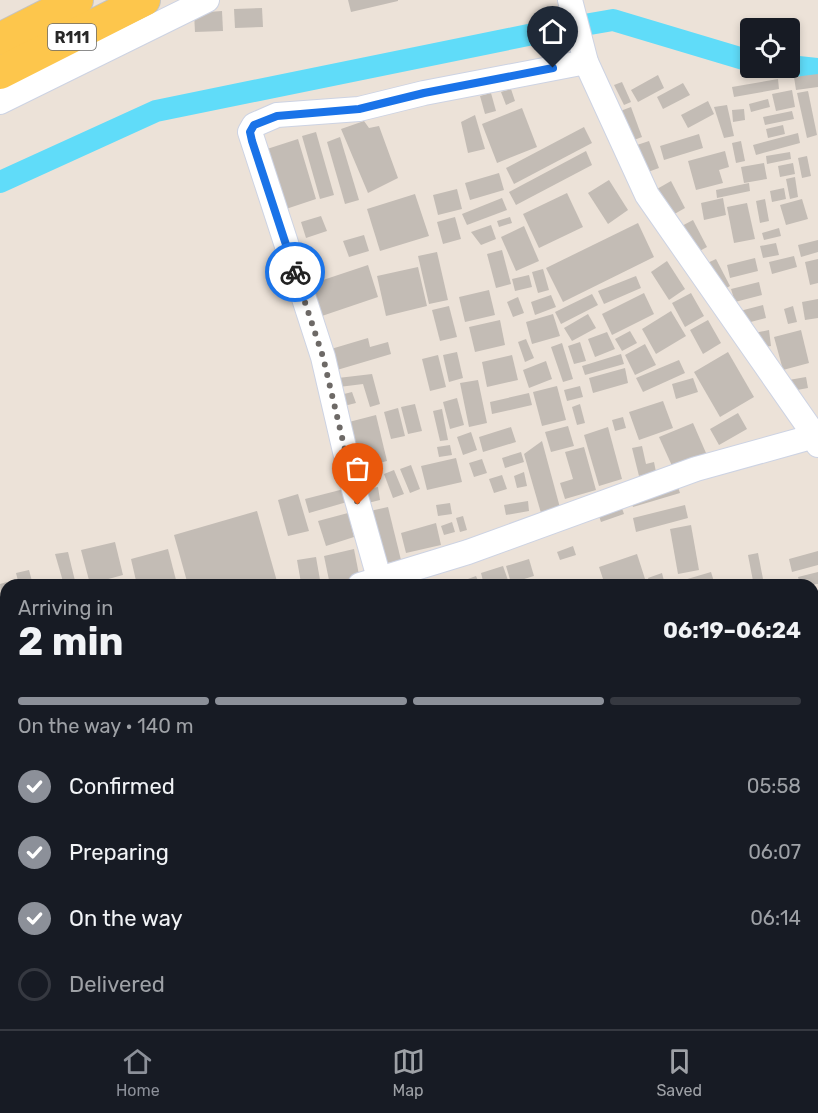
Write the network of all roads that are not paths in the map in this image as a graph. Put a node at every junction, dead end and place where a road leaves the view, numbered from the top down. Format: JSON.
{"nodes":[{"id":1,"x":77,"y":0,"type":"edge"},
{"id":2,"x":144,"y":0,"type":"edge"},
{"id":3,"x":207,"y":0,"type":"edge"},
{"id":4,"x":570,"y":0,"type":"edge"},
{"id":5,"x":0,"y":39,"type":"edge"},
{"id":6,"x":586,"y":62,"type":"junction"},
{"id":7,"x":0,"y":73,"type":"edge"},
{"id":8,"x":0,"y":102,"type":"edge"},
{"id":9,"x":816,"y":440,"type":"edge"},
{"id":10,"x":372,"y":579,"type":"edge"},
{"id":11,"x":385,"y":579,"type":"edge"}],
"edges":[{"from":1,"to":5,"type":"main road","number":"R111"},
{"from":2,"to":7,"type":"main road","number":"R111"},
{"from":3,"to":8,"type":"street"},
{"from":4,"to":6,"type":"street"},
{"from":6,"to":9,"type":"street"},
{"from":6,"to":10,"type":"street"},
{"from":9,"to":11,"type":"street"}]}
